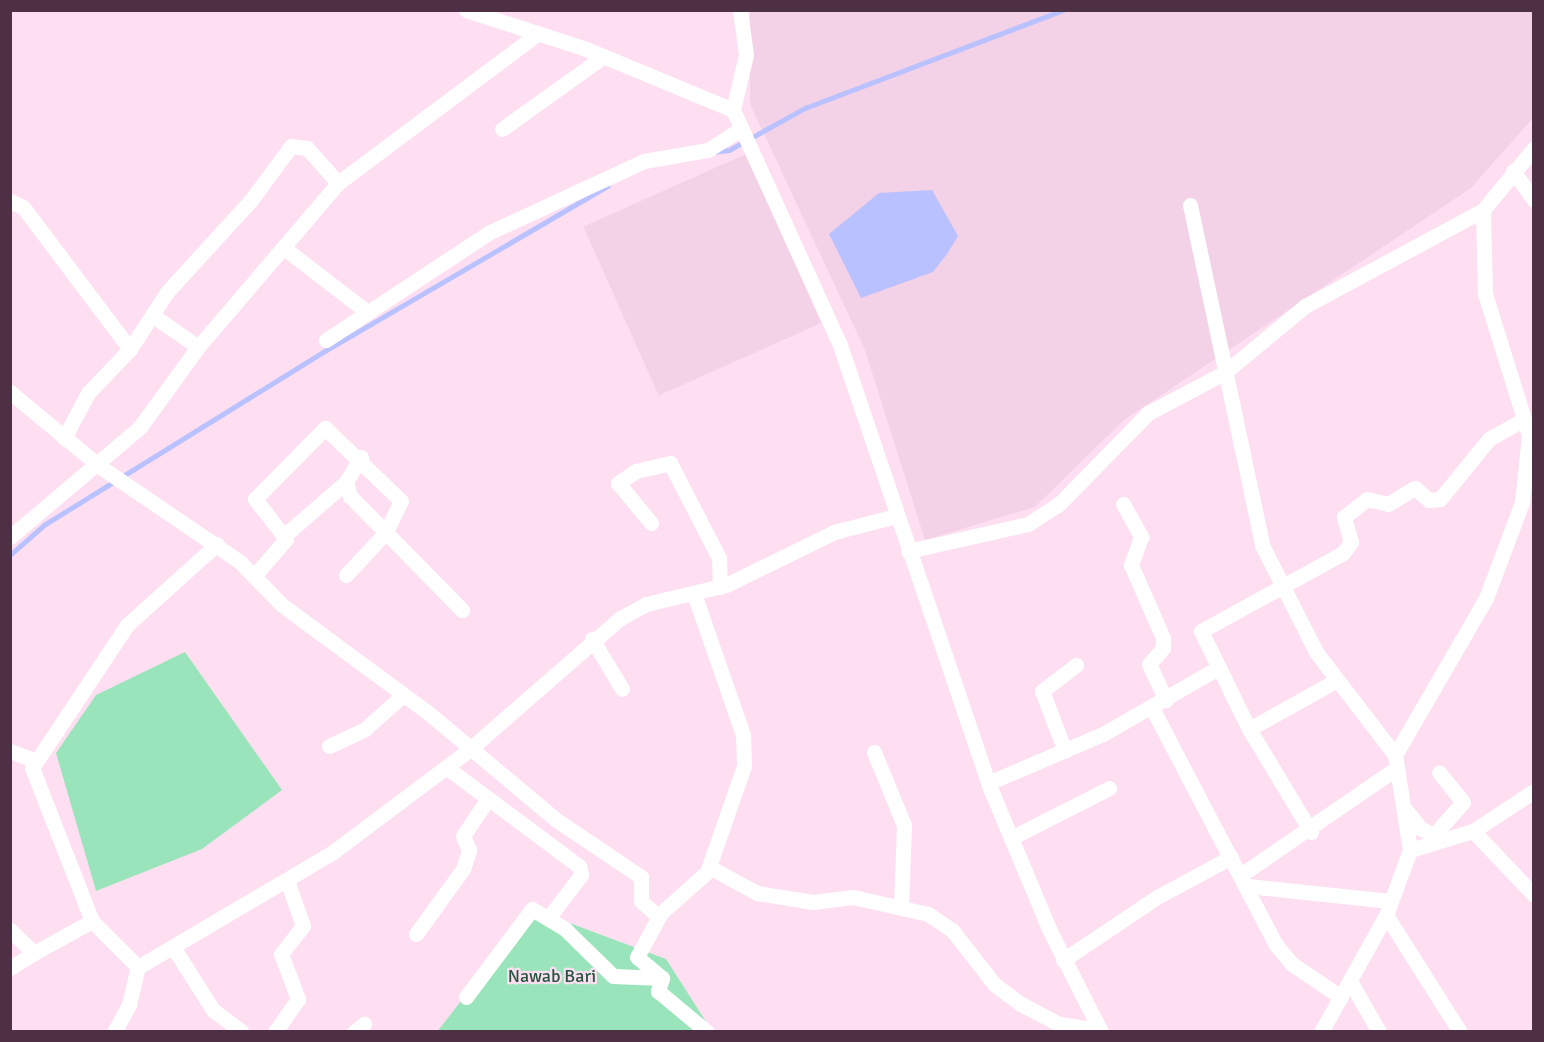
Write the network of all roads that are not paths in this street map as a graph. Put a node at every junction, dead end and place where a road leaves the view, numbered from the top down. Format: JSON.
{"nodes":[{"id":1,"x":466,"y":10,"type":"edge"},
{"id":2,"x":740,"y":10,"type":"edge"},
{"id":3,"x":536,"y":35,"type":"junction"},
{"id":4,"x":604,"y":56,"type":"junction"},
{"id":5,"x":733,"y":110,"type":"junction"},
{"id":6,"x":502,"y":129,"type":"dead end"},
{"id":7,"x":746,"y":137,"type":"junction"},
{"id":8,"x":1533,"y":148,"type":"edge"},
{"id":9,"x":1514,"y":171,"type":"junction"},
{"id":10,"x":339,"y":183,"type":"junction"},
{"id":11,"x":1533,"y":200,"type":"edge"},
{"id":12,"x":10,"y":201,"type":"edge"},
{"id":13,"x":1190,"y":206,"type":"dead end"},
{"id":14,"x":1483,"y":210,"type":"junction"},
{"id":15,"x":284,"y":248,"type":"junction"},
{"id":16,"x":367,"y":312,"type":"junction"},
{"id":17,"x":152,"y":315,"type":"junction"},
{"id":18,"x":326,"y":340,"type":"dead end"},
{"id":19,"x":198,"y":347,"type":"junction"},
{"id":20,"x":130,"y":350,"type":"junction"},
{"id":21,"x":1224,"y":373,"type":"junction"},
{"id":22,"x":10,"y":392,"type":"edge"},
{"id":23,"x":1524,"y":419,"type":"junction"},
{"id":24,"x":64,"y":438,"type":"junction"},
{"id":25,"x":361,"y":457,"type":"junction"},
{"id":26,"x":99,"y":466,"type":"junction"},
{"id":27,"x":346,"y":482,"type":"junction"},
{"id":28,"x":1123,"y":504,"type":"dead end"},
{"id":29,"x":896,"y":516,"type":"junction"},
{"id":30,"x":651,"y":523,"type":"dead end"},
{"id":31,"x":386,"y":532,"type":"junction"},
{"id":32,"x":286,"y":534,"type":"junction"},
{"id":33,"x":10,"y":537,"type":"edge"},
{"id":34,"x":217,"y":544,"type":"junction"},
{"id":35,"x":908,"y":551,"type":"junction"},
{"id":36,"x":254,"y":576,"type":"junction"},
{"id":37,"x":346,"y":576,"type":"dead end"},
{"id":38,"x":720,"y":587,"type":"junction"},
{"id":39,"x":1280,"y":590,"type":"junction"},
{"id":40,"x":694,"y":594,"type":"junction"},
{"id":41,"x":462,"y":610,"type":"dead end"},
{"id":42,"x":592,"y":639,"type":"junction"},
{"id":43,"x":1076,"y":665,"type":"dead end"},
{"id":44,"x":1218,"y":668,"type":"junction"},
{"id":45,"x":1337,"y":680,"type":"junction"},
{"id":46,"x":622,"y":689,"type":"dead end"},
{"id":47,"x":403,"y":695,"type":"junction"},
{"id":48,"x":1166,"y":700,"type":"junction"},
{"id":49,"x":1152,"y":708,"type":"junction"},
{"id":50,"x":1249,"y":729,"type":"junction"},
{"id":51,"x":329,"y":746,"type":"dead end"},
{"id":52,"x":470,"y":749,"type":"junction"},
{"id":53,"x":10,"y":751,"type":"edge"},
{"id":54,"x":1065,"y":751,"type":"junction"},
{"id":55,"x":874,"y":752,"type":"dead end"},
{"id":56,"x":34,"y":760,"type":"junction"},
{"id":57,"x":1396,"y":762,"type":"junction"},
{"id":58,"x":446,"y":767,"type":"junction"},
{"id":59,"x":1439,"y":772,"type":"dead end"},
{"id":60,"x":988,"y":783,"type":"junction"},
{"id":61,"x":1109,"y":788,"type":"dead end"},
{"id":62,"x":1533,"y":792,"type":"edge"},
{"id":63,"x":487,"y":800,"type":"junction"},
{"id":64,"x":1404,"y":808,"type":"junction"},
{"id":65,"x":1311,"y":831,"type":"junction"},
{"id":66,"x":1473,"y":831,"type":"junction"},
{"id":67,"x":1436,"y":837,"type":"junction"},
{"id":68,"x":1011,"y":838,"type":"junction"},
{"id":69,"x":1410,"y":850,"type":"junction"},
{"id":70,"x":1231,"y":857,"type":"junction"},
{"id":71,"x":709,"y":867,"type":"junction"},
{"id":72,"x":287,"y":880,"type":"junction"},
{"id":73,"x":1245,"y":880,"type":"junction"},
{"id":74,"x":1533,"y":895,"type":"edge"},
{"id":75,"x":901,"y":907,"type":"junction"},
{"id":76,"x":1388,"y":908,"type":"junction"},
{"id":77,"x":659,"y":916,"type":"junction"},
{"id":78,"x":549,"y":917,"type":"junction"},
{"id":79,"x":92,"y":921,"type":"junction"},
{"id":80,"x":10,"y":930,"type":"edge"},
{"id":81,"x":416,"y":934,"type":"dead end"},
{"id":82,"x":172,"y":947,"type":"junction"},
{"id":83,"x":34,"y":953,"type":"junction"},
{"id":84,"x":1063,"y":960,"type":"junction"},
{"id":85,"x":138,"y":967,"type":"junction"},
{"id":86,"x":10,"y":968,"type":"edge"},
{"id":87,"x":662,"y":978,"type":"junction"},
{"id":88,"x":1350,"y":981,"type":"junction"},
{"id":89,"x":466,"y":997,"type":"dead end"},
{"id":90,"x":1341,"y":997,"type":"junction"},
{"id":91,"x":1101,"y":1031,"type":"edge"},
{"id":92,"x":114,"y":1032,"type":"edge"},
{"id":93,"x":242,"y":1032,"type":"edge"},
{"id":94,"x":275,"y":1032,"type":"edge"},
{"id":95,"x":707,"y":1032,"type":"edge"},
{"id":96,"x":1321,"y":1032,"type":"edge"},
{"id":97,"x":1379,"y":1032,"type":"edge"},
{"id":98,"x":1460,"y":1032,"type":"edge"}],
"edges":[{"from":1,"to":3,"type":"street"},
{"from":2,"to":5,"type":"street"},
{"from":3,"to":4,"type":"street"},
{"from":3,"to":10,"type":"street"},
{"from":4,"to":5,"type":"street"},
{"from":4,"to":6,"type":"street"},
{"from":5,"to":7,"type":"street"},
{"from":7,"to":16,"type":"street"},
{"from":7,"to":29,"type":"street"},
{"from":8,"to":9,"type":"street"},
{"from":9,"to":11,"type":"street"},
{"from":9,"to":14,"type":"street"},
{"from":10,"to":15,"type":"street"},
{"from":10,"to":17,"type":"street"},
{"from":12,"to":20,"type":"street"},
{"from":13,"to":21,"type":"street"},
{"from":14,"to":21,"type":"street"},
{"from":14,"to":23,"type":"street"},
{"from":15,"to":16,"type":"street"},
{"from":15,"to":19,"type":"street"},
{"from":16,"to":18,"type":"street"},
{"from":17,"to":19,"type":"street"},
{"from":17,"to":20,"type":"street"},
{"from":19,"to":26,"type":"street"},
{"from":20,"to":24,"type":"street"},
{"from":21,"to":35,"type":"street"},
{"from":21,"to":39,"type":"street"},
{"from":22,"to":24,"type":"street"},
{"from":23,"to":39,"type":"street"},
{"from":23,"to":57,"type":"street"},
{"from":24,"to":26,"type":"street"},
{"from":25,"to":27,"type":"street"},
{"from":25,"to":31,"type":"street"},
{"from":25,"to":32,"type":"street"},
{"from":26,"to":33,"type":"street"},
{"from":26,"to":34,"type":"street"},
{"from":27,"to":31,"type":"street"},
{"from":27,"to":32,"type":"street"},
{"from":28,"to":48,"type":"street"},
{"from":29,"to":35,"type":"street"},
{"from":29,"to":38,"type":"street"},
{"from":30,"to":38,"type":"street"},
{"from":31,"to":37,"type":"street"},
{"from":31,"to":41,"type":"street"},
{"from":32,"to":36,"type":"street"},
{"from":34,"to":36,"type":"street"},
{"from":34,"to":56,"type":"street"},
{"from":35,"to":60,"type":"street"},
{"from":36,"to":47,"type":"street"},
{"from":38,"to":40,"type":"street"},
{"from":39,"to":44,"type":"street"},
{"from":39,"to":45,"type":"street"},
{"from":40,"to":42,"type":"street"},
{"from":40,"to":71,"type":"street"},
{"from":42,"to":46,"type":"street"},
{"from":42,"to":52,"type":"street"},
{"from":43,"to":54,"type":"street"},
{"from":44,"to":48,"type":"street"},
{"from":44,"to":50,"type":"street"},
{"from":45,"to":50,"type":"street"},
{"from":45,"to":57,"type":"street"},
{"from":47,"to":51,"type":"street"},
{"from":47,"to":52,"type":"street"},
{"from":48,"to":49,"type":"street"},
{"from":49,"to":54,"type":"street"},
{"from":49,"to":70,"type":"street"},
{"from":50,"to":65,"type":"street"},
{"from":52,"to":58,"type":"street"},
{"from":52,"to":77,"type":"street"},
{"from":53,"to":56,"type":"street"},
{"from":54,"to":60,"type":"street"},
{"from":55,"to":75,"type":"street"},
{"from":56,"to":79,"type":"street"},
{"from":57,"to":64,"type":"street"},
{"from":57,"to":65,"type":"street"},
{"from":58,"to":63,"type":"street"},
{"from":58,"to":72,"type":"street"},
{"from":59,"to":67,"type":"street"},
{"from":60,"to":68,"type":"street"},
{"from":61,"to":68,"type":"street"},
{"from":62,"to":66,"type":"street"},
{"from":63,"to":78,"type":"street"},
{"from":63,"to":81,"type":"street"},
{"from":64,"to":67,"type":"street"},
{"from":64,"to":69,"type":"street"},
{"from":65,"to":73,"type":"street"},
{"from":66,"to":67,"type":"street"},
{"from":66,"to":74,"type":"street"},
{"from":67,"to":69,"type":"street"},
{"from":68,"to":84,"type":"street"},
{"from":69,"to":76,"type":"street"},
{"from":70,"to":73,"type":"street"},
{"from":70,"to":84,"type":"street"},
{"from":71,"to":75,"type":"street"},
{"from":71,"to":77,"type":"street"},
{"from":72,"to":82,"type":"street"},
{"from":72,"to":94,"type":"street"},
{"from":73,"to":76,"type":"street"},
{"from":73,"to":90,"type":"street"},
{"from":75,"to":91,"type":"street"},
{"from":76,"to":88,"type":"street"},
{"from":76,"to":98,"type":"street"},
{"from":77,"to":87,"type":"street"},
{"from":78,"to":87,"type":"street"},
{"from":78,"to":89,"type":"street"},
{"from":79,"to":83,"type":"street"},
{"from":79,"to":85,"type":"street"},
{"from":80,"to":83,"type":"street"},
{"from":82,"to":85,"type":"street"},
{"from":82,"to":93,"type":"street"},
{"from":83,"to":86,"type":"street"},
{"from":84,"to":91,"type":"street"},
{"from":85,"to":92,"type":"street"},
{"from":87,"to":95,"type":"street"},
{"from":88,"to":90,"type":"street"},
{"from":88,"to":97,"type":"street"},
{"from":90,"to":96,"type":"street"}]}
